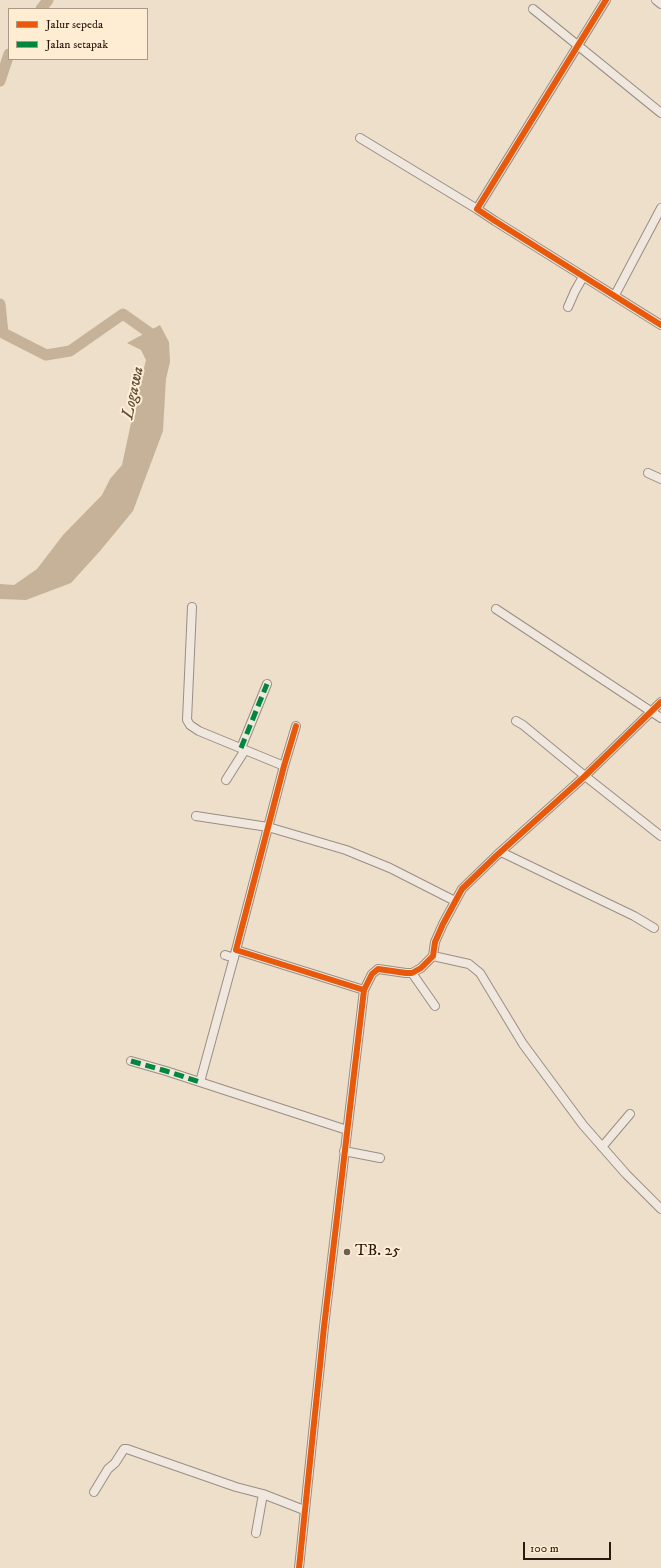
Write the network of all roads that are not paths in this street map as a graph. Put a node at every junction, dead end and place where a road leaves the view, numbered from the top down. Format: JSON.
{"nodes":[{"id":1,"x":606,"y":0,"type":"edge"},
{"id":2,"x":656,"y":0,"type":"edge"},
{"id":3,"x":661,"y":4,"type":"edge"},
{"id":4,"x":533,"y":9,"type":"dead end"},
{"id":5,"x":578,"y":46,"type":"junction"},
{"id":6,"x":661,"y":113,"type":"edge"},
{"id":7,"x":360,"y":138,"type":"dead end"},
{"id":8,"x":661,"y":208,"type":"edge"},
{"id":9,"x":477,"y":209,"type":"junction"},
{"id":10,"x":583,"y":277,"type":"junction"},
{"id":11,"x":615,"y":295,"type":"junction"},
{"id":12,"x":568,"y":307,"type":"dead end"},
{"id":13,"x":661,"y":324,"type":"edge"},
{"id":14,"x":648,"y":473,"type":"dead end"},
{"id":15,"x":661,"y":479,"type":"edge"},
{"id":16,"x":192,"y":607,"type":"dead end"},
{"id":17,"x":496,"y":609,"type":"dead end"},
{"id":18,"x":267,"y":684,"type":"dead end"},
{"id":19,"x":661,"y":702,"type":"edge"},
{"id":20,"x":652,"y":711,"type":"junction"},
{"id":21,"x":661,"y":718,"type":"edge"},
{"id":22,"x":516,"y":722,"type":"dead end"},
{"id":23,"x":296,"y":726,"type":"dead end"},
{"id":24,"x":243,"y":749,"type":"junction"},
{"id":25,"x":284,"y":766,"type":"junction"},
{"id":26,"x":585,"y":776,"type":"junction"},
{"id":27,"x":226,"y":780,"type":"dead end"},
{"id":28,"x":196,"y":816,"type":"dead end"},
{"id":29,"x":268,"y":827,"type":"junction"},
{"id":30,"x":661,"y":836,"type":"edge"},
{"id":31,"x":501,"y":852,"type":"junction"},
{"id":32,"x":455,"y":902,"type":"junction"},
{"id":33,"x":654,"y":928,"type":"dead end"},
{"id":34,"x":235,"y":954,"type":"junction"},
{"id":35,"x":225,"y":955,"type":"dead end"},
{"id":36,"x":433,"y":956,"type":"junction"},
{"id":37,"x":412,"y":973,"type":"junction"},
{"id":38,"x":364,"y":990,"type":"junction"},
{"id":39,"x":435,"y":1006,"type":"dead end"},
{"id":40,"x":131,"y":1061,"type":"dead end"},
{"id":41,"x":200,"y":1082,"type":"junction"},
{"id":42,"x":630,"y":1114,"type":"dead end"},
{"id":43,"x":347,"y":1130,"type":"junction"},
{"id":44,"x":602,"y":1147,"type":"junction"},
{"id":45,"x":344,"y":1151,"type":"junction"},
{"id":46,"x":380,"y":1158,"type":"dead end"},
{"id":47,"x":661,"y":1209,"type":"edge"},
{"id":48,"x":94,"y":1492,"type":"dead end"},
{"id":49,"x":263,"y":1494,"type":"junction"},
{"id":50,"x":304,"y":1510,"type":"junction"},
{"id":51,"x":256,"y":1533,"type":"dead end"},
{"id":52,"x":299,"y":1568,"type":"edge"}],
"edges":[{"from":1,"to":5,"type":"street"},
{"from":2,"to":3,"type":"street"},
{"from":4,"to":5,"type":"street"},
{"from":5,"to":6,"type":"street"},
{"from":5,"to":9,"type":"street"},
{"from":7,"to":9,"type":"street"},
{"from":8,"to":11,"type":"street"},
{"from":9,"to":10,"type":"street"},
{"from":10,"to":11,"type":"street"},
{"from":10,"to":12,"type":"street"},
{"from":11,"to":13,"type":"street"},
{"from":14,"to":15,"type":"street"},
{"from":16,"to":24,"type":"street"},
{"from":17,"to":20,"type":"street"},
{"from":18,"to":24,"type":"street"},
{"from":19,"to":20,"type":"street"},
{"from":20,"to":21,"type":"street"},
{"from":20,"to":26,"type":"street"},
{"from":22,"to":26,"type":"street"},
{"from":23,"to":25,"type":"street"},
{"from":24,"to":25,"type":"street"},
{"from":24,"to":27,"type":"street"},
{"from":25,"to":29,"type":"street"},
{"from":26,"to":30,"type":"street"},
{"from":26,"to":31,"type":"street"},
{"from":28,"to":29,"type":"street"},
{"from":29,"to":32,"type":"street"},
{"from":29,"to":34,"type":"street"},
{"from":31,"to":32,"type":"street"},
{"from":31,"to":33,"type":"street"},
{"from":32,"to":36,"type":"street"},
{"from":34,"to":35,"type":"street"},
{"from":34,"to":38,"type":"street"},
{"from":34,"to":41,"type":"street"},
{"from":36,"to":37,"type":"street"},
{"from":36,"to":44,"type":"street"},
{"from":37,"to":38,"type":"street"},
{"from":37,"to":39,"type":"street"},
{"from":38,"to":43,"type":"street"},
{"from":40,"to":41,"type":"street"},
{"from":41,"to":43,"type":"street"},
{"from":42,"to":44,"type":"street"},
{"from":43,"to":45,"type":"street"},
{"from":44,"to":47,"type":"street"},
{"from":45,"to":46,"type":"street"},
{"from":45,"to":50,"type":"street"},
{"from":48,"to":49,"type":"street"},
{"from":49,"to":50,"type":"street"},
{"from":49,"to":51,"type":"street"},
{"from":50,"to":52,"type":"street"}]}
